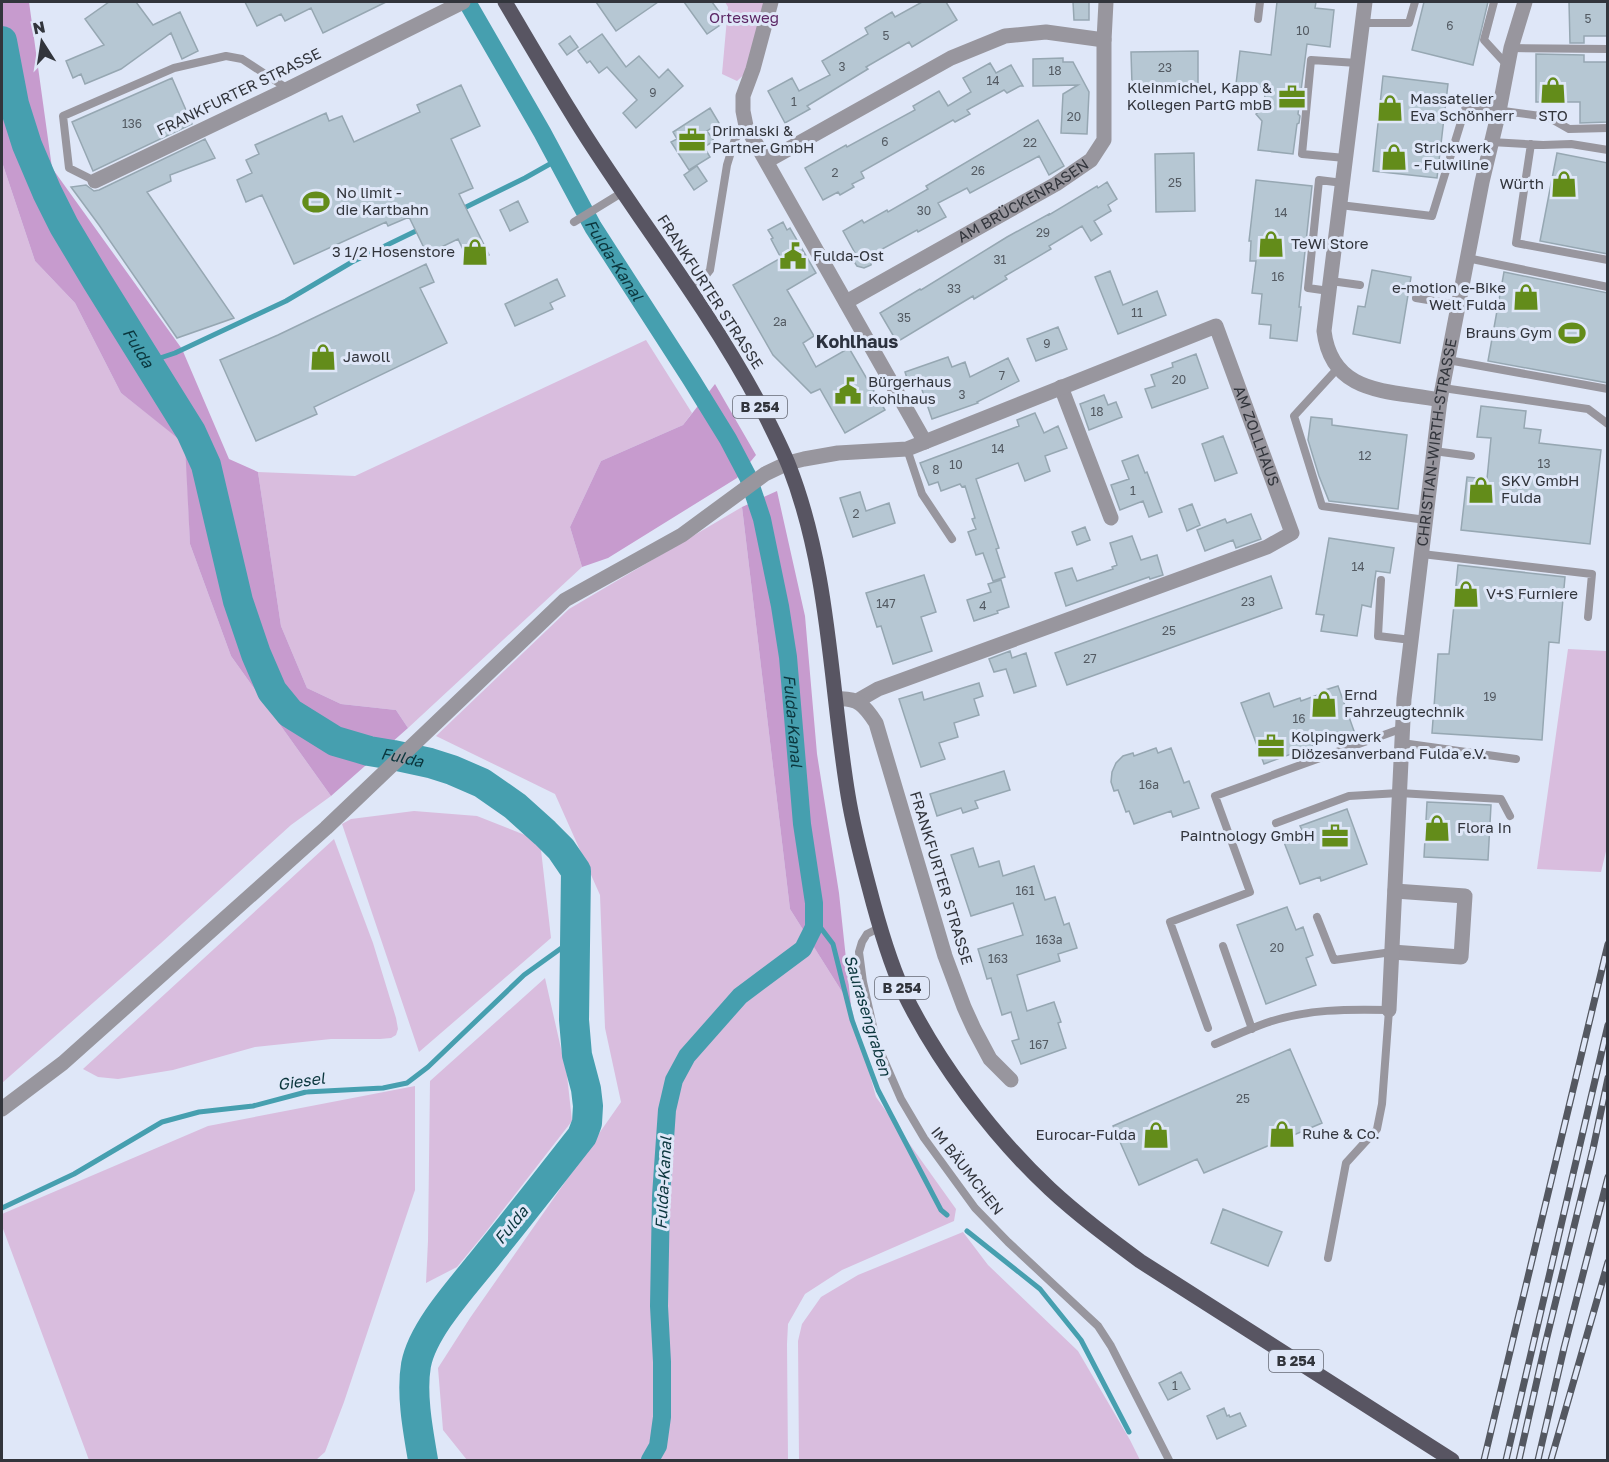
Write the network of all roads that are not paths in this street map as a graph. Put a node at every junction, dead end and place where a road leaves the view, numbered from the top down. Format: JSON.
{"nodes":[{"id":1,"x":505,"y":2,"type":"edge"},
{"id":2,"x":771,"y":2,"type":"edge"},
{"id":3,"x":1106,"y":2,"type":"edge"},
{"id":4,"x":1260,"y":2,"type":"edge"},
{"id":5,"x":1365,"y":2,"type":"edge"},
{"id":6,"x":1415,"y":2,"type":"edge"},
{"id":7,"x":1494,"y":2,"type":"edge"},
{"id":8,"x":1526,"y":2,"type":"edge"},
{"id":9,"x":459,"y":3,"type":"edge"},
{"id":10,"x":1258,"y":19,"type":"dead end"},
{"id":11,"x":1362,"y":23,"type":"junction"},
{"id":12,"x":1104,"y":40,"type":"junction"},
{"id":13,"x":1511,"y":48,"type":"junction"},
{"id":14,"x":1608,"y":49,"type":"edge"},
{"id":15,"x":1357,"y":63,"type":"junction"},
{"id":16,"x":1508,"y":66,"type":"junction"},
{"id":17,"x":288,"y":89,"type":"junction"},
{"id":18,"x":1499,"y":111,"type":"junction"},
{"id":19,"x":746,"y":126,"type":"junction"},
{"id":20,"x":1608,"y":128,"type":"edge"},
{"id":21,"x":1491,"y":141,"type":"junction"},
{"id":22,"x":1531,"y":144,"type":"junction"},
{"id":23,"x":1608,"y":150,"type":"edge"},
{"id":24,"x":1346,"y":158,"type":"junction"},
{"id":25,"x":767,"y":161,"type":"junction"},
{"id":26,"x":95,"y":181,"type":"joint"},
{"id":27,"x":1342,"y":183,"type":"junction"},
{"id":28,"x":623,"y":192,"type":"junction"},
{"id":29,"x":1340,"y":205,"type":"junction"},
{"id":30,"x":574,"y":222,"type":"dead end"},
{"id":31,"x":1467,"y":258,"type":"junction"},
{"id":32,"x":1608,"y":260,"type":"edge"},
{"id":33,"x":1360,"y":285,"type":"dead end"},
{"id":34,"x":1330,"y":286,"type":"junction"},
{"id":35,"x":1608,"y":287,"type":"edge"},
{"id":36,"x":689,"y":288,"type":"junction"},
{"id":37,"x":1416,"y":298,"type":"dead end"},
{"id":38,"x":846,"y":302,"type":"junction"},
{"id":39,"x":1458,"y":305,"type":"junction"},
{"id":40,"x":1448,"y":360,"type":"junction"},
{"id":41,"x":1338,"y":368,"type":"junction"},
{"id":42,"x":1061,"y":387,"type":"junction"},
{"id":43,"x":1608,"y":389,"type":"edge"},
{"id":44,"x":1442,"y":394,"type":"junction"},
{"id":45,"x":1608,"y":424,"type":"edge"},
{"id":46,"x":925,"y":442,"type":"junction"},
{"id":47,"x":907,"y":449,"type":"junction"},
{"id":48,"x":1434,"y":451,"type":"junction"},
{"id":49,"x":1471,"y":456,"type":"dead end"},
{"id":50,"x":788,"y":463,"type":"junction"},
{"id":51,"x":1111,"y":518,"type":"dead end"},
{"id":52,"x":1426,"y":520,"type":"junction"},
{"id":53,"x":952,"y":539,"type":"dead end"},
{"id":54,"x":1422,"y":554,"type":"junction"},
{"id":55,"x":1381,"y":580,"type":"dead end"},
{"id":56,"x":1588,"y":617,"type":"dead end"},
{"id":57,"x":1411,"y":640,"type":"junction"},
{"id":58,"x":836,"y":699,"type":"junction"},
{"id":59,"x":857,"y":701,"type":"junction"},
{"id":60,"x":1403,"y":735,"type":"junction"},
{"id":61,"x":1516,"y":759,"type":"dead end"},
{"id":62,"x":1399,"y":792,"type":"junction"},
{"id":63,"x":1510,"y":816,"type":"dead end"},
{"id":64,"x":1276,"y":824,"type":"dead end"},
{"id":65,"x":1395,"y":891,"type":"junction"},
{"id":66,"x":1317,"y":917,"type":"dead end"},
{"id":67,"x":879,"y":928,"type":"junction"},
{"id":68,"x":1223,"y":946,"type":"dead end"},
{"id":69,"x":1392,"y":952,"type":"junction"},
{"id":70,"x":1389,"y":1010,"type":"junction"},
{"id":71,"x":1208,"y":1028,"type":"dead end"},
{"id":72,"x":1252,"y":1029,"type":"junction"},
{"id":73,"x":1215,"y":1044,"type":"dead end"},
{"id":74,"x":1011,"y":1080,"type":"dead end"},
{"id":75,"x":2,"y":1109,"type":"edge"},
{"id":76,"x":1328,"y":1258,"type":"dead end"},
{"id":77,"x":1168,"y":1461,"type":"edge"},
{"id":78,"x":1452,"y":1461,"type":"edge"}],
"edges":[{"from":1,"to":28,"type":"main road","name":"FRANKFURTER STRASSE","number":"B 254"},
{"from":2,"to":19,"type":"street"},
{"from":3,"to":12,"type":"street","name":"AM BRÜCKENRASEN"},
{"from":4,"to":10,"type":"lane"},
{"from":5,"to":11,"type":"street"},
{"from":6,"to":11,"type":"lane"},
{"from":7,"to":16,"type":"lane"},
{"from":8,"to":13,"type":"street","name":"CHRISTIAN-WIRTH-STRASSE"},
{"from":9,"to":17,"type":"street","name":"FRANKFURTER STRASSE"},
{"from":11,"to":15,"type":"street"},
{"from":12,"to":25,"type":"street"},
{"from":12,"to":38,"type":"street","name":"AM BRÜCKENRASEN"},
{"from":13,"to":14,"type":"lane"},
{"from":13,"to":16,"type":"street","name":"CHRISTIAN-WIRTH-STRASSE"},
{"from":15,"to":24,"type":"street"},
{"from":15,"to":24,"type":"lane"},
{"from":16,"to":18,"type":"street","name":"CHRISTIAN-WIRTH-STRASSE"},
{"from":17,"to":26,"type":"street","name":"FRANKFURTER STRASSE"},
{"from":17,"to":26,"type":"lane"},
{"from":18,"to":20,"type":"lane"},
{"from":18,"to":21,"type":"street","name":"CHRISTIAN-WIRTH-STRASSE"},
{"from":18,"to":29,"type":"lane"},
{"from":19,"to":25,"type":"street"},
{"from":19,"to":36,"type":"lane"},
{"from":21,"to":22,"type":"lane"},
{"from":21,"to":31,"type":"street","name":"CHRISTIAN-WIRTH-STRASSE"},
{"from":22,"to":23,"type":"lane"},
{"from":22,"to":32,"type":"lane"},
{"from":24,"to":27,"type":"street"},
{"from":25,"to":38,"type":"street"},
{"from":27,"to":29,"type":"street"},
{"from":27,"to":34,"type":"lane"},
{"from":28,"to":30,"type":"lane"},
{"from":28,"to":36,"type":"main road","name":"FRANKFURTER STRASSE","number":"B 254"},
{"from":29,"to":34,"type":"street"},
{"from":31,"to":35,"type":"lane"},
{"from":31,"to":39,"type":"street","name":"CHRISTIAN-WIRTH-STRASSE"},
{"from":33,"to":34,"type":"lane"},
{"from":34,"to":41,"type":"street"},
{"from":36,"to":50,"type":"main road","name":"FRANKFURTER STRASSE","number":"B 254"},
{"from":37,"to":39,"type":"lane"},
{"from":38,"to":46,"type":"street"},
{"from":39,"to":40,"type":"street","name":"CHRISTIAN-WIRTH-STRASSE"},
{"from":40,"to":43,"type":"lane"},
{"from":40,"to":44,"type":"street","name":"CHRISTIAN-WIRTH-STRASSE"},
{"from":41,"to":44,"type":"street"},
{"from":41,"to":52,"type":"lane"},
{"from":42,"to":46,"type":"street","name":"AM ZOLLHAUS"},
{"from":42,"to":51,"type":"street"},
{"from":42,"to":59,"type":"street","name":"AM ZOLLHAUS"},
{"from":44,"to":45,"type":"lane"},
{"from":44,"to":48,"type":"street","name":"CHRISTIAN-WIRTH-STRASSE"},
{"from":46,"to":47,"type":"street","name":"AM ZOLLHAUS"},
{"from":47,"to":50,"type":"street","name":"AM ZOLLHAUS"},
{"from":47,"to":53,"type":"lane"},
{"from":48,"to":49,"type":"lane"},
{"from":48,"to":52,"type":"street","name":"CHRISTIAN-WIRTH-STRASSE"},
{"from":50,"to":58,"type":"main road","name":"FRANKFURTER STRASSE","number":"B 254"},
{"from":50,"to":75,"type":"street","name":"AM ZOLLHAUS"},
{"from":52,"to":54,"type":"street","name":"CHRISTIAN-WIRTH-STRASSE"},
{"from":54,"to":56,"type":"lane"},
{"from":54,"to":57,"type":"street","name":"CHRISTIAN-WIRTH-STRASSE"},
{"from":55,"to":57,"type":"lane"},
{"from":57,"to":60,"type":"street","name":"CHRISTIAN-WIRTH-STRASSE"},
{"from":58,"to":59,"type":"street"},
{"from":58,"to":67,"type":"main road","name":"FRANKFURTER STRASSE","number":"B 254"},
{"from":59,"to":74,"type":"street","name":"FRANKFURTER STRASSE"},
{"from":60,"to":61,"type":"lane"},
{"from":60,"to":62,"type":"street","name":"CHRISTIAN-WIRTH-STRASSE"},
{"from":60,"to":71,"type":"lane"},
{"from":62,"to":63,"type":"lane"},
{"from":62,"to":64,"type":"lane"},
{"from":62,"to":65,"type":"street","name":"CHRISTIAN-WIRTH-STRASSE"},
{"from":65,"to":69,"type":"street","name":"CHRISTIAN-WIRTH-STRASSE"},
{"from":65,"to":69,"type":"street"},
{"from":66,"to":69,"type":"lane"},
{"from":67,"to":77,"type":"lane","name":"IM BÄUMCHEN"},
{"from":67,"to":78,"type":"main road","number":"B 254"},
{"from":68,"to":72,"type":"lane"},
{"from":69,"to":70,"type":"street","name":"CHRISTIAN-WIRTH-STRASSE"},
{"from":70,"to":72,"type":"lane"},
{"from":70,"to":76,"type":"lane"},
{"from":72,"to":73,"type":"lane"}]}
